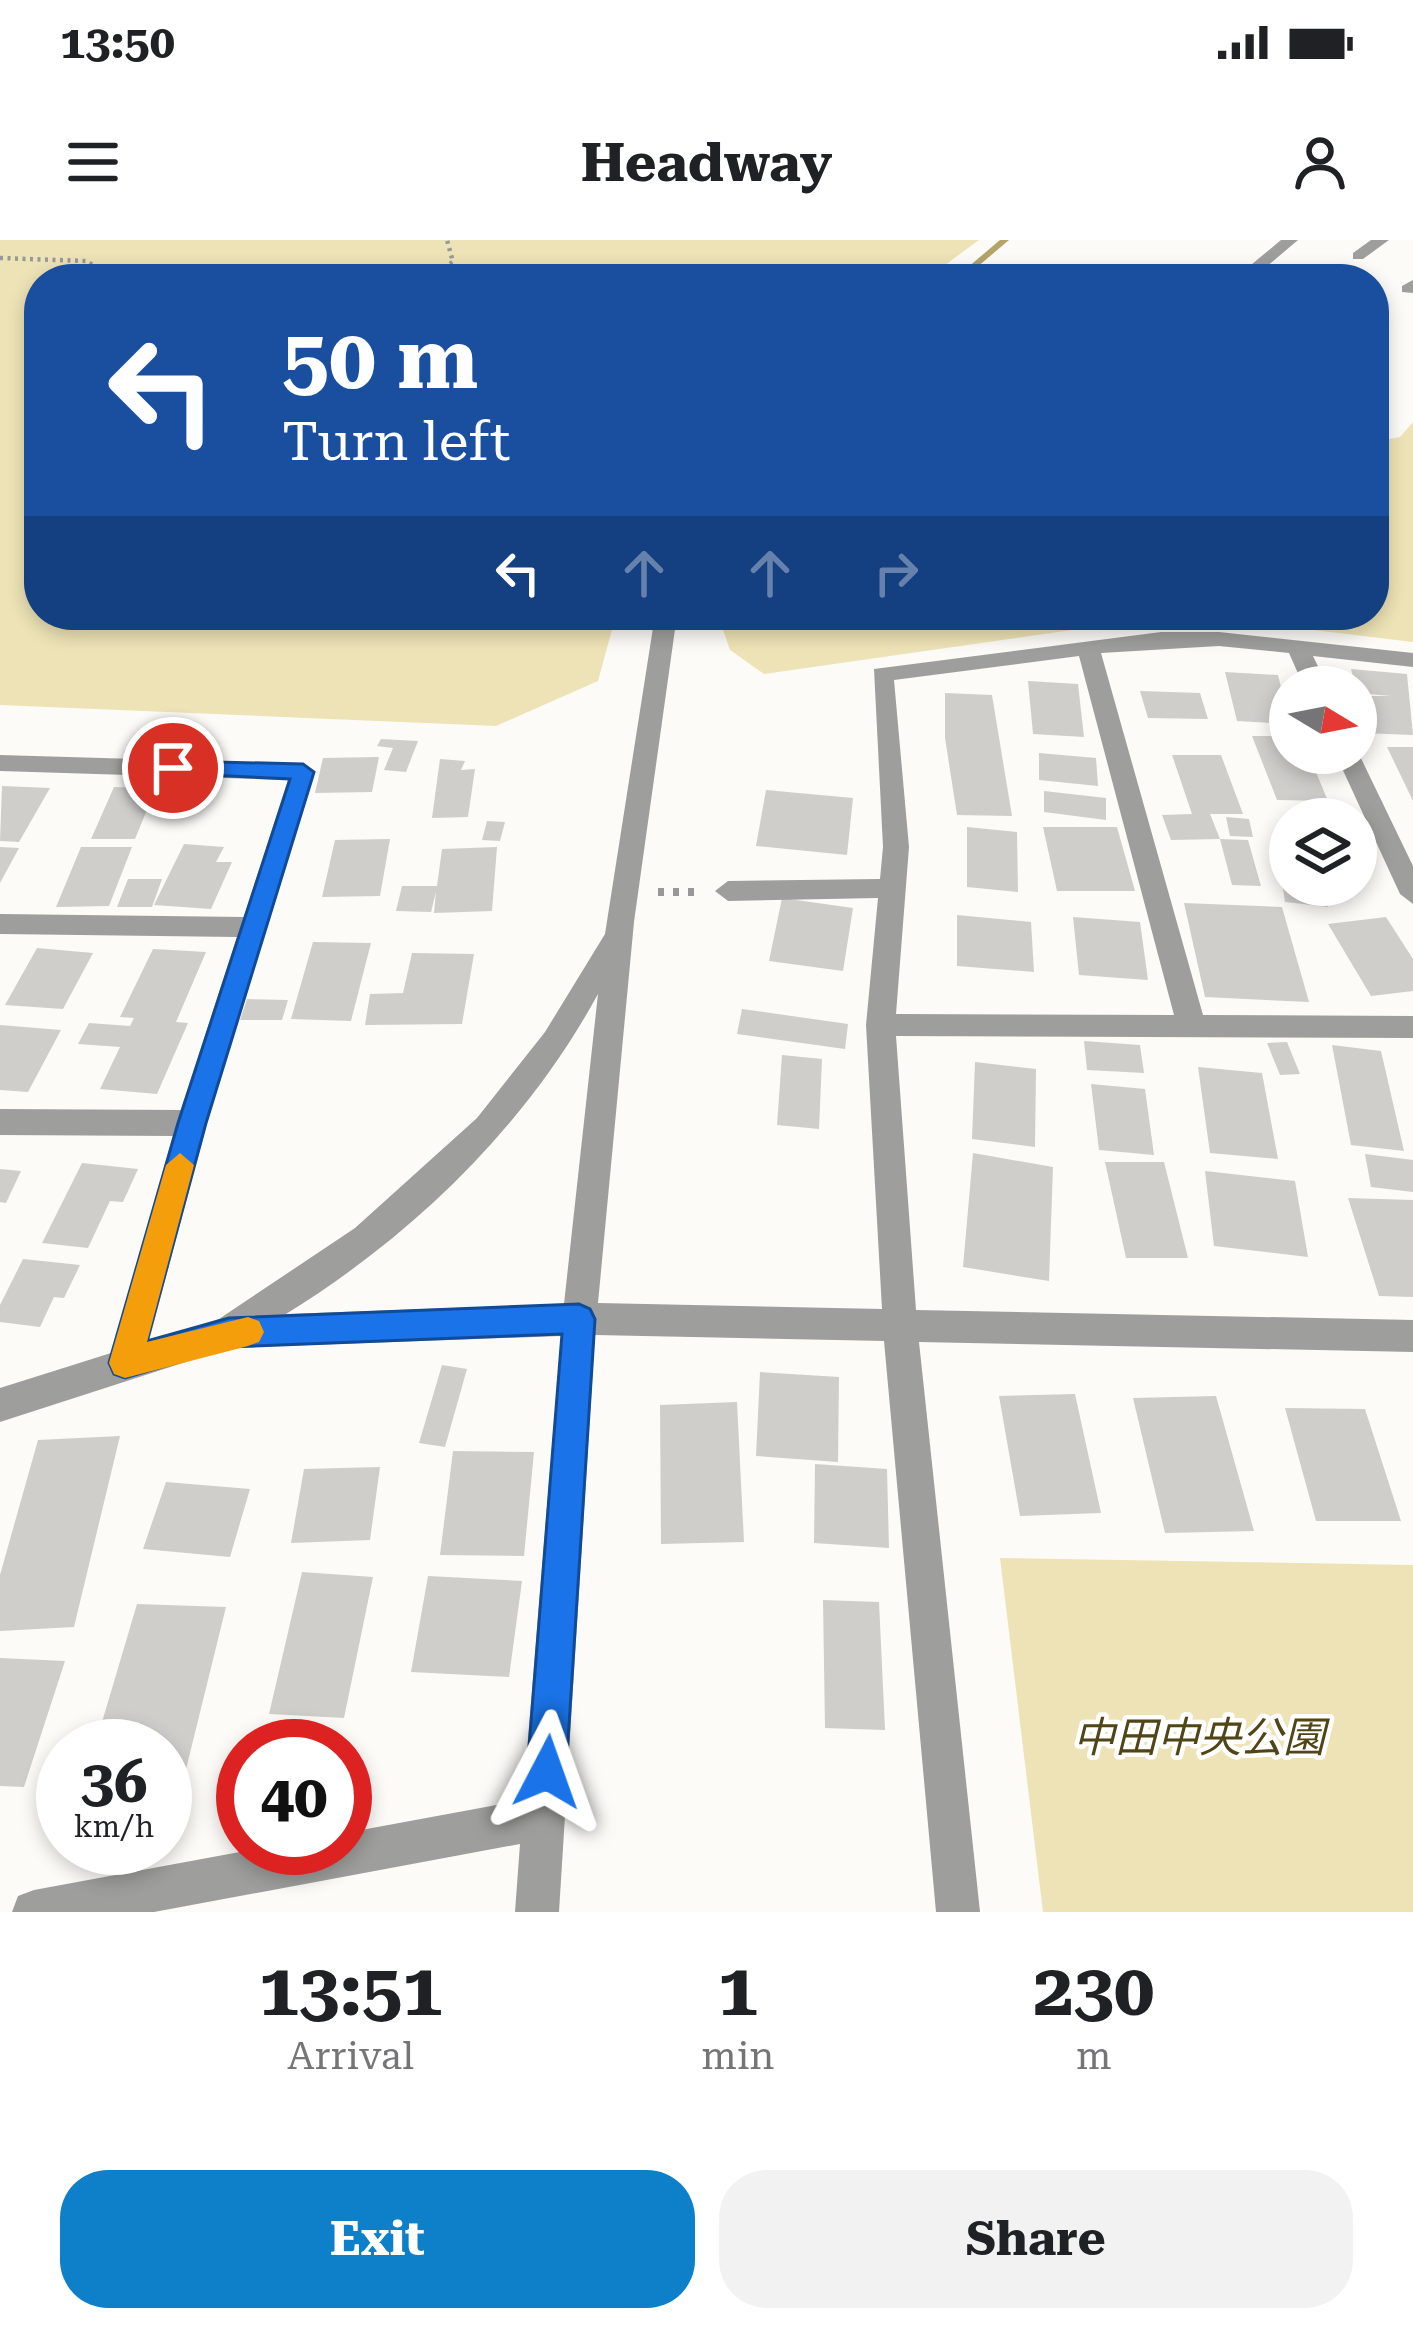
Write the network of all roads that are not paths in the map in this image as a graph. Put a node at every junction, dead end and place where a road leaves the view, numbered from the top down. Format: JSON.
{"nodes":[{"id":1,"x":1290,"y":240,"type":"edge"},
{"id":2,"x":1381,"y":240,"type":"edge"},
{"id":3,"x":1358,"y":256,"type":"dead end"},
{"id":4,"x":1260,"y":264,"type":"edge"},
{"id":5,"x":664,"y":630,"type":"edge"},
{"id":6,"x":1088,"y":648,"type":"junction"},
{"id":7,"x":1298,"y":648,"type":"junction"},
{"id":8,"x":1413,"y":660,"type":"edge"},
{"id":9,"x":1306,"y":666,"type":"edge"},
{"id":10,"x":0,"y":763,"type":"edge"},
{"id":11,"x":1357,"y":774,"type":"edge"},
{"id":12,"x":893,"y":888,"type":"junction"},
{"id":13,"x":728,"y":891,"type":"road end"},
{"id":14,"x":1413,"y":894,"type":"edge"},
{"id":15,"x":622,"y":907,"type":"junction"},
{"id":16,"x":0,"y":924,"type":"edge"},
{"id":17,"x":251,"y":927,"type":"junction"},
{"id":18,"x":1191,"y":1024,"type":"junction"},
{"id":19,"x":881,"y":1025,"type":"junction"},
{"id":20,"x":1413,"y":1027,"type":"edge"},
{"id":21,"x":0,"y":1122,"type":"edge"},
{"id":22,"x":192,"y":1123,"type":"junction"},
{"id":23,"x":579,"y":1319,"type":"junction"},
{"id":24,"x":901,"y":1330,"type":"junction"},
{"id":25,"x":229,"y":1332,"type":"junction"},
{"id":26,"x":1413,"y":1336,"type":"edge"},
{"id":27,"x":125,"y":1363,"type":"junction"},
{"id":28,"x":0,"y":1405,"type":"edge"},
{"id":29,"x":543,"y":1818,"type":"junction"},
{"id":30,"x":107,"y":1904,"type":"edge"},
{"id":31,"x":34,"y":1912,"type":"edge"},
{"id":32,"x":537,"y":1912,"type":"edge"},
{"id":33,"x":958,"y":1912,"type":"edge"}],
"edges":[{"from":1,"to":4,"type":"street"},
{"from":2,"to":3,"type":"street"},
{"from":5,"to":15,"type":"street"},
{"from":6,"to":7,"type":"street"},
{"from":6,"to":12,"type":"street"},
{"from":6,"to":18,"type":"street"},
{"from":7,"to":8,"type":"street"},
{"from":7,"to":9,"type":"street"},
{"from":10,"to":17,"type":"street"},
{"from":11,"to":14,"type":"street"},
{"from":12,"to":13,"type":"street"},
{"from":12,"to":19,"type":"street"},
{"from":15,"to":23,"type":"street"},
{"from":15,"to":25,"type":"street"},
{"from":16,"to":17,"type":"street"},
{"from":17,"to":22,"type":"street"},
{"from":18,"to":19,"type":"street"},
{"from":18,"to":20,"type":"street"},
{"from":19,"to":24,"type":"street"},
{"from":21,"to":22,"type":"street"},
{"from":22,"to":27,"type":"street"},
{"from":23,"to":24,"type":"street"},
{"from":23,"to":25,"type":"street"},
{"from":23,"to":29,"type":"street"},
{"from":24,"to":26,"type":"street"},
{"from":24,"to":33,"type":"street"},
{"from":25,"to":27,"type":"street"},
{"from":27,"to":28,"type":"street"},
{"from":29,"to":30,"type":"street"},
{"from":29,"to":32,"type":"street"},
{"from":30,"to":31,"type":"street"}]}
